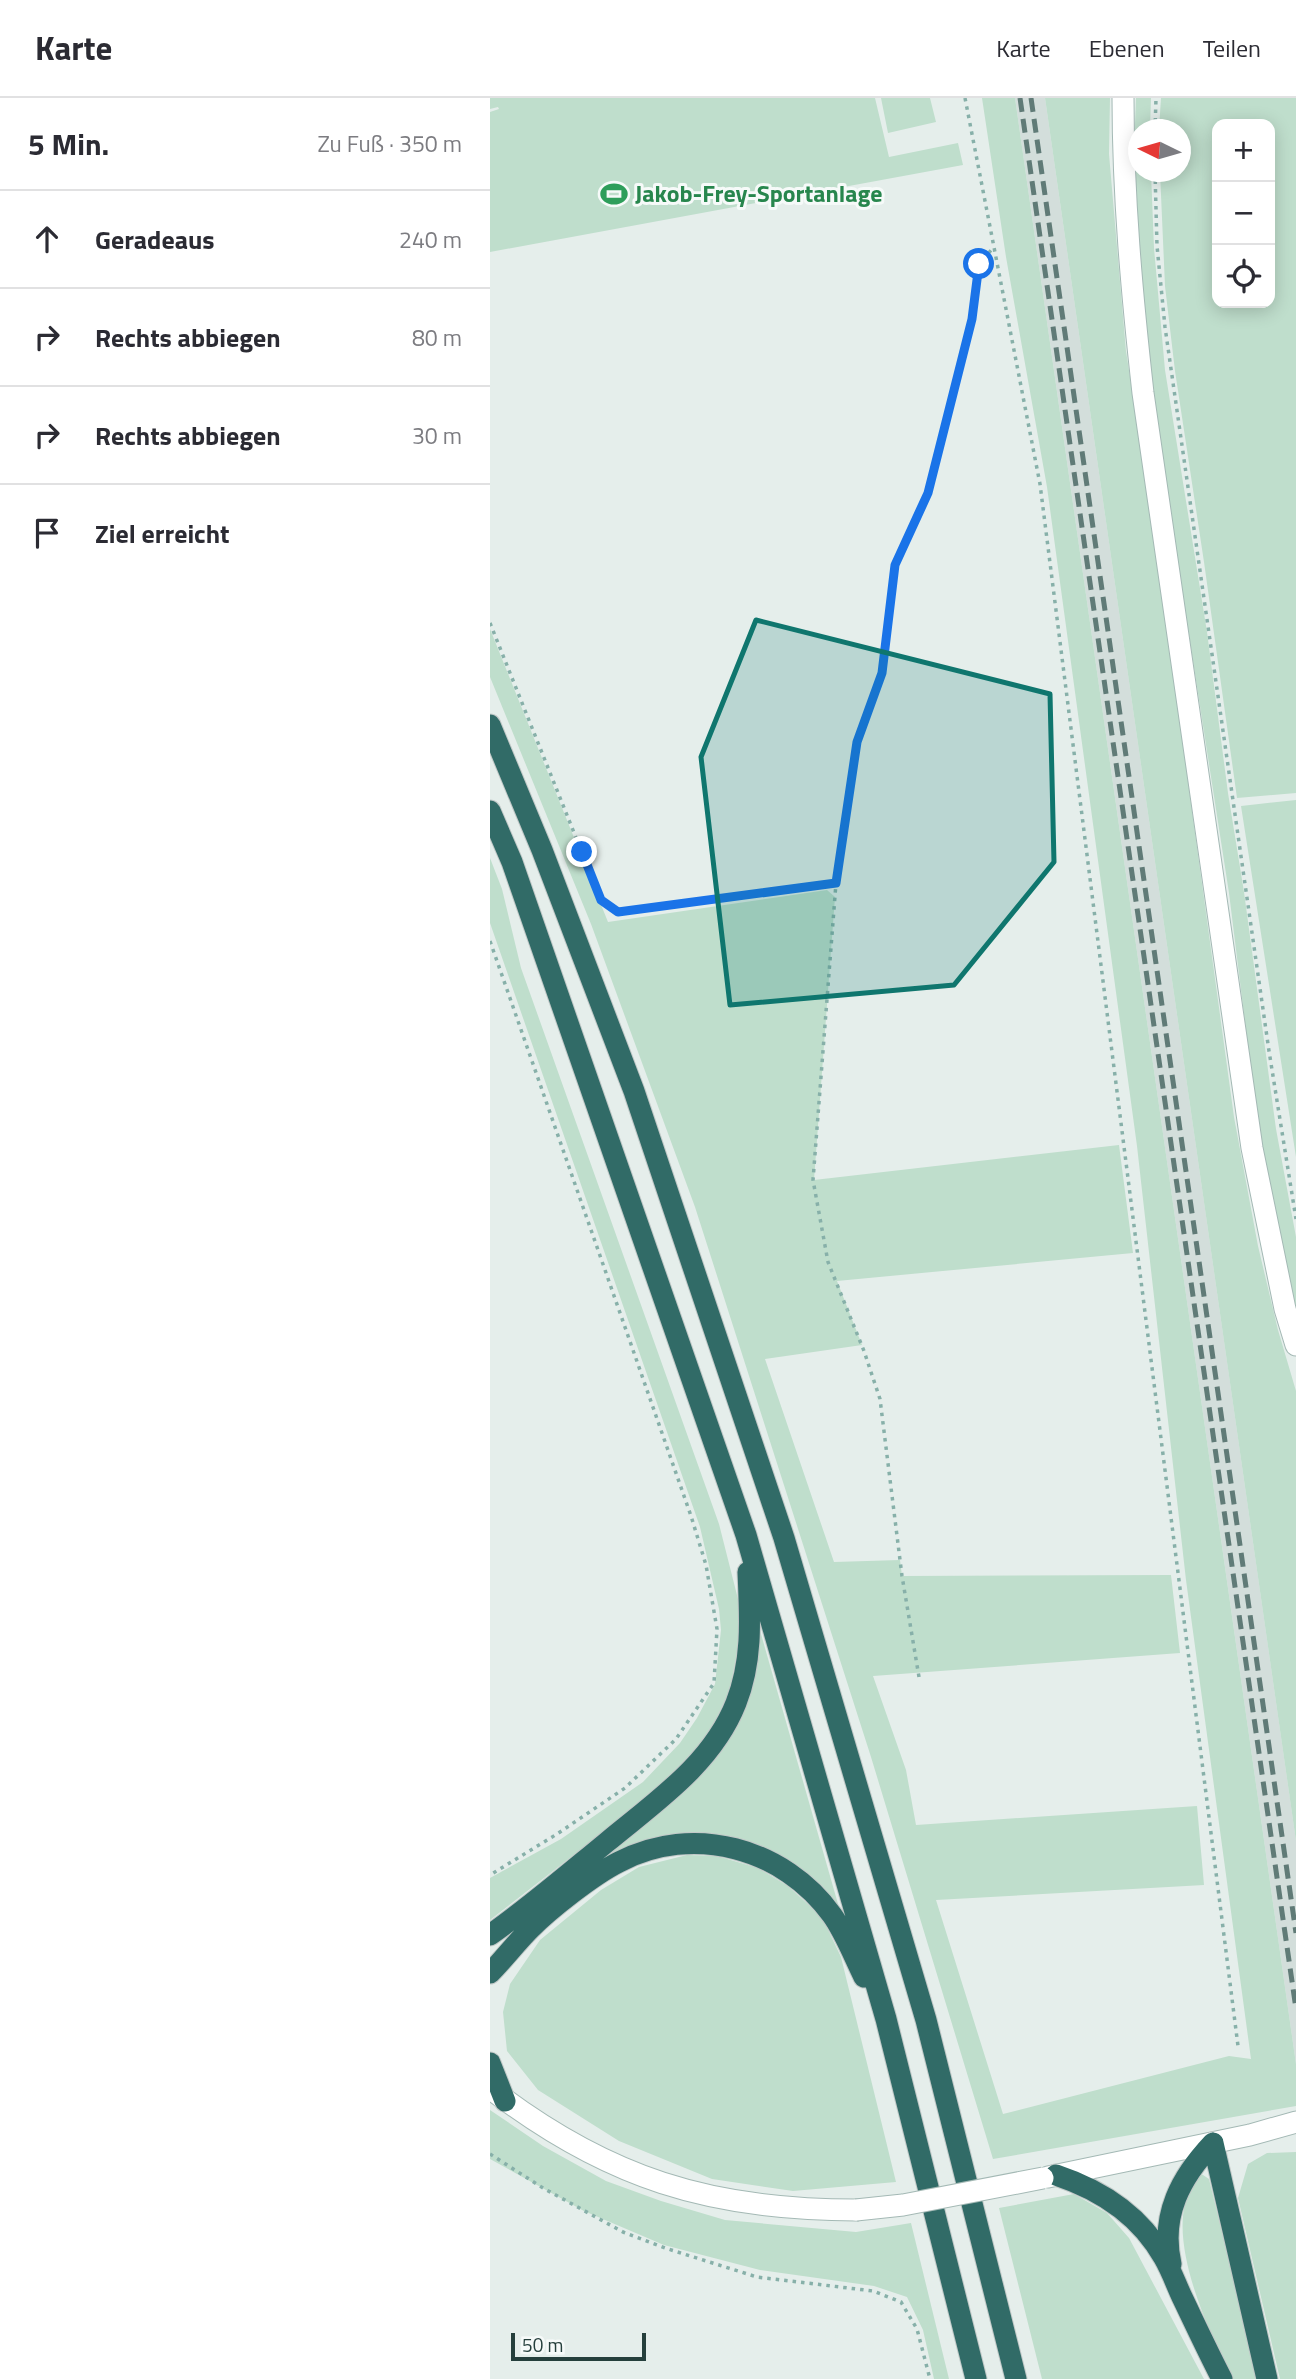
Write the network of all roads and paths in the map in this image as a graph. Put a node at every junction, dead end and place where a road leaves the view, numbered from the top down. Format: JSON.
{"nodes":[{"id":1,"x":965,"y":98,"type":"edge"},
{"id":2,"x":1123,"y":98,"type":"edge"},
{"id":3,"x":1156,"y":98,"type":"edge"},
{"id":4,"x":1155,"y":119,"type":"edge"},
{"id":5,"x":1155,"y":182,"type":"edge"},
{"id":6,"x":993,"y":247,"type":"junction"},
{"id":7,"x":490,"y":623,"type":"edge"},
{"id":8,"x":490,"y":725,"type":"edge"},
{"id":9,"x":490,"y":811,"type":"edge"},
{"id":10,"x":836,"y":883,"type":"junction"},
{"id":11,"x":490,"y":941,"type":"edge"},
{"id":12,"x":1296,"y":1219,"type":"edge"},
{"id":13,"x":1296,"y":1345,"type":"edge"},
{"id":14,"x":746,"y":1535,"type":"junction"},
{"id":15,"x":919,"y":1677,"type":"dead end"},
{"id":16,"x":490,"y":1875,"type":"edge"},
{"id":17,"x":490,"y":1935,"type":"edge"},
{"id":18,"x":491,"y":1974,"type":"edge"},
{"id":19,"x":886,"y":2019,"type":"junction"},
{"id":20,"x":1238,"y":2046,"type":"dead end"},
{"id":21,"x":490,"y":2063,"type":"edge"},
{"id":22,"x":498,"y":2095,"type":"edge"},
{"id":23,"x":1296,"y":2122,"type":"edge"},
{"id":24,"x":1250,"y":2135,"type":"junction"},
{"id":25,"x":1296,"y":2135,"type":"edge"},
{"id":26,"x":1213,"y":2143,"type":"junction"},
{"id":27,"x":490,"y":2154,"type":"edge"},
{"id":28,"x":1049,"y":2176,"type":"junction"},
{"id":29,"x":1175,"y":2283,"type":"junction"},
{"id":30,"x":930,"y":2379,"type":"edge"},
{"id":31,"x":976,"y":2379,"type":"edge"},
{"id":32,"x":1016,"y":2379,"type":"edge"},
{"id":33,"x":1222,"y":2379,"type":"edge"},
{"id":34,"x":1267,"y":2379,"type":"edge"}],
"edges":[{"from":1,"to":6,"type":"path"},
{"from":2,"to":13,"type":"main road"},
{"from":3,"to":4,"type":"path"},
{"from":5,"to":12,"type":"path"},
{"from":6,"to":10,"type":"path"},
{"from":6,"to":20,"type":"path"},
{"from":7,"to":10,"type":"path"},
{"from":8,"to":32,"type":"highway"},
{"from":9,"to":14,"type":"highway"},
{"from":10,"to":15,"type":"path"},
{"from":11,"to":16,"type":"path"},
{"from":14,"to":17,"type":"highway"},
{"from":14,"to":19,"type":"highway"},
{"from":18,"to":19,"type":"highway"},
{"from":19,"to":31,"type":"highway"},
{"from":21,"to":22,"type":"highway"},
{"from":22,"to":28,"type":"main road","bridge":true},
{"from":23,"to":24,"type":"main road"},
{"from":24,"to":25,"type":"main road"},
{"from":24,"to":26,"type":"main road"},
{"from":26,"to":28,"type":"main road"},
{"from":26,"to":29,"type":"highway"},
{"from":26,"to":34,"type":"highway"},
{"from":27,"to":30,"type":"path"},
{"from":28,"to":29,"type":"highway"},
{"from":29,"to":33,"type":"highway"}]}
